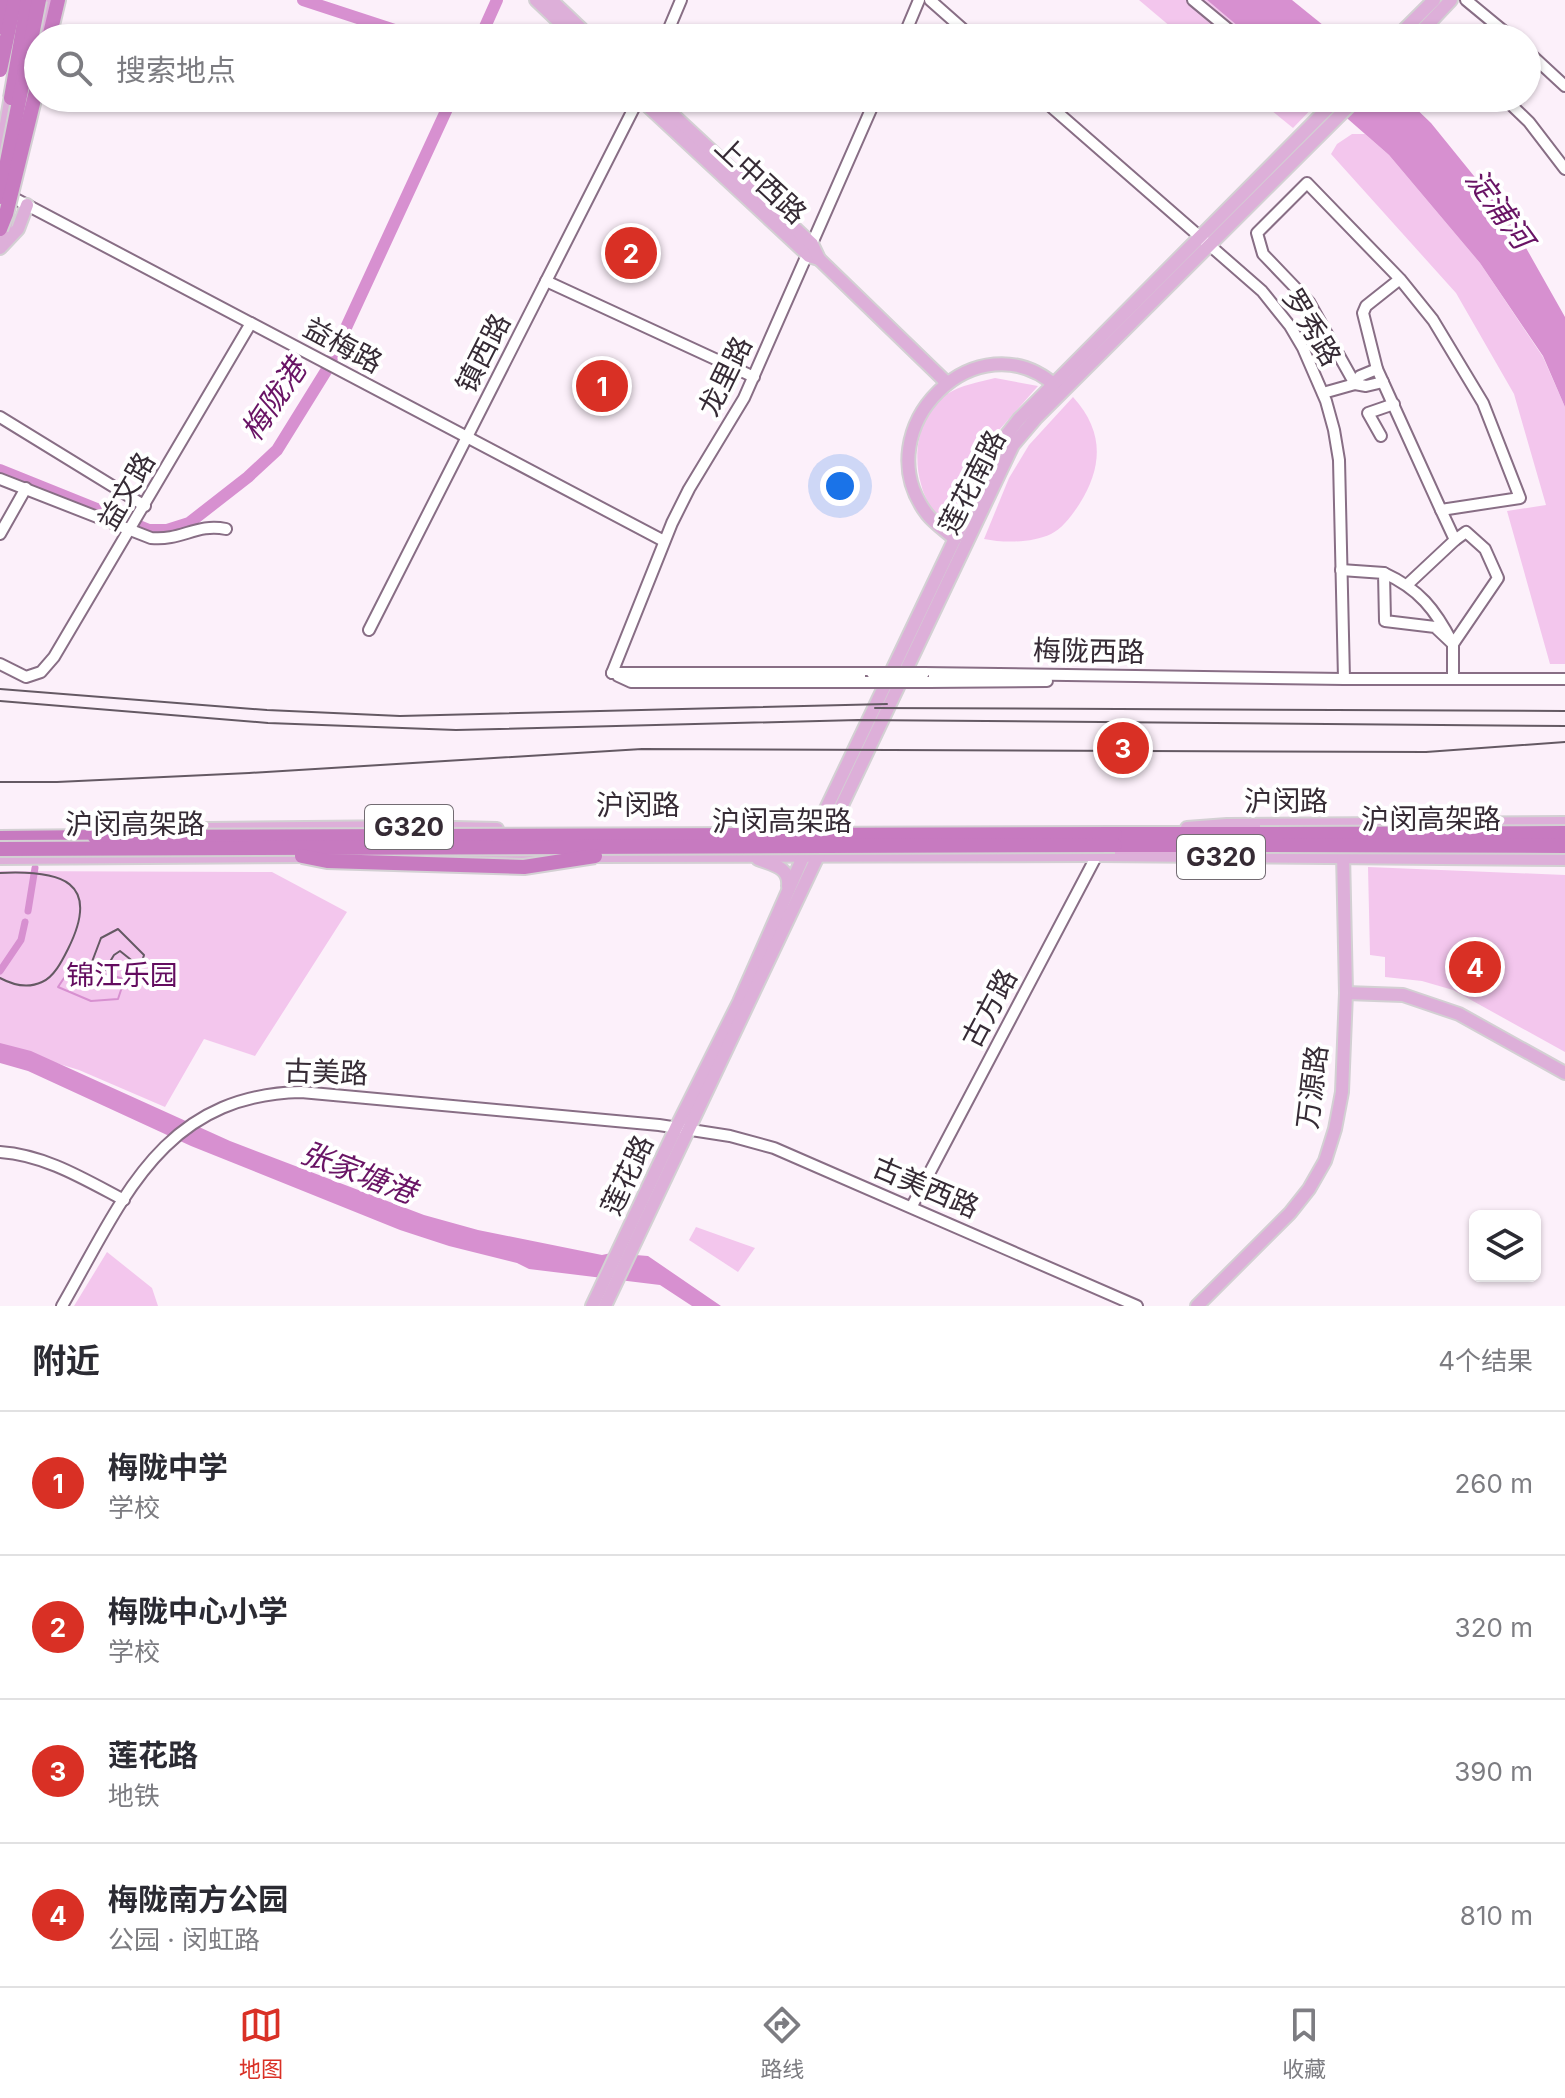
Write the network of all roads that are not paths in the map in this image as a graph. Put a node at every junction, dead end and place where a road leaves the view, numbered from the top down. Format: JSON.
{"nodes":[{"id":1,"x":4,"y":0,"type":"edge"},
{"id":2,"x":536,"y":0,"type":"edge"},
{"id":3,"x":551,"y":0,"type":"edge"},
{"id":4,"x":681,"y":0,"type":"edge"},
{"id":5,"x":919,"y":0,"type":"edge"},
{"id":6,"x":930,"y":0,"type":"edge"},
{"id":7,"x":1193,"y":0,"type":"edge"},
{"id":8,"x":1434,"y":0,"type":"edge"},
{"id":9,"x":1451,"y":0,"type":"edge"},
{"id":10,"x":1466,"y":0,"type":"edge"},
{"id":11,"x":33,"y":4,"type":"edge"},
{"id":12,"x":25,"y":24,"type":"edge"},
{"id":13,"x":29,"y":24,"type":"edge"},
{"id":14,"x":30,"y":24,"type":"edge"},
{"id":15,"x":33,"y":24,"type":"edge"},
{"id":16,"x":38,"y":24,"type":"edge"},
{"id":17,"x":42,"y":24,"type":"edge"},
{"id":18,"x":561,"y":24,"type":"edge"},
{"id":19,"x":576,"y":24,"type":"edge"},
{"id":20,"x":671,"y":24,"type":"edge"},
{"id":21,"x":909,"y":24,"type":"edge"},
{"id":22,"x":957,"y":24,"type":"edge"},
{"id":23,"x":1222,"y":24,"type":"edge"},
{"id":24,"x":1410,"y":24,"type":"edge"},
{"id":25,"x":1428,"y":24,"type":"edge"},
{"id":26,"x":1495,"y":24,"type":"edge"},
{"id":27,"x":24,"y":26,"type":"edge"},
{"id":28,"x":24,"y":44,"type":"edge"},
{"id":29,"x":0,"y":53,"type":"edge"},
{"id":30,"x":24,"y":62,"type":"edge"},
{"id":31,"x":1541,"y":64,"type":"edge"},
{"id":32,"x":0,"y":70,"type":"edge"},
{"id":33,"x":0,"y":79,"type":"edge"},
{"id":34,"x":1565,"y":86,"type":"edge"},
{"id":35,"x":24,"y":104,"type":"edge"},
{"id":36,"x":26,"y":112,"type":"edge"},
{"id":37,"x":27,"y":112,"type":"edge"},
{"id":38,"x":632,"y":112,"type":"edge"},
{"id":39,"x":655,"y":112,"type":"edge"},
{"id":40,"x":669,"y":112,"type":"edge"},
{"id":41,"x":870,"y":112,"type":"edge"},
{"id":42,"x":1057,"y":112,"type":"edge"},
{"id":43,"x":1330,"y":112,"type":"edge"},
{"id":44,"x":1519,"y":112,"type":"edge"},
{"id":45,"x":16,"y":128,"type":"junction"},
{"id":46,"x":19,"y":151,"type":"junction"},
{"id":47,"x":0,"y":152,"type":"edge"},
{"id":48,"x":0,"y":158,"type":"edge"},
{"id":49,"x":1565,"y":169,"type":"edge"},
{"id":50,"x":3,"y":196,"type":"edge"},
{"id":51,"x":27,"y":205,"type":"junction"},
{"id":52,"x":0,"y":229,"type":"edge"},
{"id":53,"x":1205,"y":241,"type":"junction"},
{"id":54,"x":0,"y":248,"type":"edge"},
{"id":55,"x":813,"y":253,"type":"junction"},
{"id":56,"x":1400,"y":279,"type":"junction"},
{"id":57,"x":546,"y":281,"type":"junction"},
{"id":58,"x":251,"y":323,"type":"junction"},
{"id":59,"x":1377,"y":369,"type":"junction"},
{"id":60,"x":754,"y":377,"type":"junction"},
{"id":61,"x":946,"y":382,"type":"junction"},
{"id":62,"x":1383,"y":382,"type":"junction"},
{"id":63,"x":1355,"y":384,"type":"junction"},
{"id":64,"x":1058,"y":388,"type":"junction"},
{"id":65,"x":1323,"y":393,"type":"junction"},
{"id":66,"x":1394,"y":404,"type":"junction"},
{"id":67,"x":0,"y":417,"type":"edge"},
{"id":68,"x":1381,"y":436,"type":"dead end"},
{"id":69,"x":467,"y":437,"type":"junction"},
{"id":70,"x":0,"y":479,"type":"edge"},
{"id":71,"x":26,"y":488,"type":"junction"},
{"id":72,"x":145,"y":506,"type":"junction"},
{"id":73,"x":1441,"y":510,"type":"junction"},
{"id":74,"x":133,"y":527,"type":"junction"},
{"id":75,"x":226,"y":529,"type":"dead end"},
{"id":76,"x":0,"y":534,"type":"edge"},
{"id":77,"x":955,"y":539,"type":"junction"},
{"id":78,"x":1455,"y":540,"type":"junction"},
{"id":79,"x":664,"y":541,"type":"junction"},
{"id":80,"x":1341,"y":570,"type":"junction"},
{"id":81,"x":1384,"y":573,"type":"junction"},
{"id":82,"x":1408,"y":584,"type":"junction"},
{"id":83,"x":369,"y":630,"type":"dead end"},
{"id":84,"x":1453,"y":644,"type":"junction"},
{"id":85,"x":0,"y":664,"type":"edge"},
{"id":86,"x":612,"y":673,"type":"joint"},
{"id":87,"x":1344,"y":679,"type":"junction"},
{"id":88,"x":1453,"y":679,"type":"junction"},
{"id":89,"x":1565,"y":679,"type":"edge"},
{"id":90,"x":1565,"y":823,"type":"edge"},
{"id":91,"x":1338,"y":824,"type":"junction"},
{"id":92,"x":824,"y":828,"type":"junction"},
{"id":93,"x":1099,"y":830,"type":"junction"},
{"id":94,"x":1565,"y":833,"type":"edge"},
{"id":95,"x":0,"y":844,"type":"edge"},
{"id":96,"x":1565,"y":846,"type":"edge"},
{"id":97,"x":270,"y":850,"type":"junction"},
{"id":98,"x":1097,"y":855,"type":"junction"},
{"id":99,"x":595,"y":856,"type":"junction"},
{"id":100,"x":752,"y":857,"type":"junction"},
{"id":101,"x":809,"y":857,"type":"junction"},
{"id":102,"x":1344,"y":859,"type":"junction"},
{"id":103,"x":1565,"y":859,"type":"edge"},
{"id":104,"x":795,"y":892,"type":"junction"},
{"id":105,"x":1346,"y":993,"type":"junction"},
{"id":106,"x":1565,"y":1073,"type":"edge"},
{"id":107,"x":682,"y":1129,"type":"junction"},
{"id":108,"x":0,"y":1152,"type":"edge"},
{"id":109,"x":124,"y":1200,"type":"junction"},
{"id":110,"x":912,"y":1206,"type":"junction"},
{"id":111,"x":610,"y":1282,"type":"junction"},
{"id":112,"x":62,"y":1306,"type":"edge"},
{"id":113,"x":592,"y":1306,"type":"edge"},
{"id":114,"x":605,"y":1306,"type":"edge"},
{"id":115,"x":1137,"y":1306,"type":"edge"},
{"id":116,"x":1197,"y":1306,"type":"edge"}],
"edges":[{"from":1,"to":11,"type":"main road"},
{"from":1,"to":29,"type":"highway","bridge":true},
{"from":2,"to":18,"type":"main road"},
{"from":3,"to":19,"type":"main road"},
{"from":4,"to":20,"type":"street"},
{"from":5,"to":21,"type":"street"},
{"from":6,"to":22,"type":"street"},
{"from":7,"to":23,"type":"street"},
{"from":8,"to":24,"type":"main road"},
{"from":9,"to":25,"type":"main road"},
{"from":10,"to":26,"type":"street"},
{"from":11,"to":12,"type":"main road"},
{"from":11,"to":13,"type":"highway","bridge":true},
{"from":11,"to":14,"type":"highway","bridge":true},
{"from":11,"to":15,"type":"main road"},
{"from":11,"to":16,"type":"main road"},
{"from":11,"to":17,"type":"highway"},
{"from":11,"to":32,"type":"highway","bridge":true},
{"from":11,"to":33,"type":"main road"},
{"from":27,"to":48,"type":"main road"},
{"from":28,"to":47,"type":"highway","bridge":true},
{"from":30,"to":50,"type":"highway","bridge":true},
{"from":31,"to":34,"type":"street"},
{"from":35,"to":45,"type":"main road"},
{"from":36,"to":52,"type":"highway","bridge":true},
{"from":37,"to":46,"type":"main road"},
{"from":38,"to":57,"type":"street","name":"镇西路"},
{"from":39,"to":55,"type":"main road","name":"上中西路"},
{"from":40,"to":55,"type":"main road","name":"上中西路"},
{"from":41,"to":55,"type":"street","name":"龙里路"},
{"from":42,"to":53,"type":"street","name":"罗秀路"},
{"from":43,"to":53,"type":"main road","name":"莲花南路"},
{"from":44,"to":49,"type":"street"},
{"from":45,"to":46,"type":"main road"},
{"from":45,"to":50,"type":"main road"},
{"from":46,"to":50,"type":"main road"},
{"from":50,"to":51,"type":"street","name":"益梅路"},
{"from":50,"to":54,"type":"main road"},
{"from":51,"to":54,"type":"main road"},
{"from":51,"to":58,"type":"street","name":"益梅路"},
{"from":53,"to":64,"type":"main road","name":"莲花南路"},
{"from":53,"to":65,"type":"street","name":"罗秀路"},
{"from":55,"to":60,"type":"street","name":"龙里路"},
{"from":55,"to":61,"type":"main road","name":"上中西路"},
{"from":56,"to":59,"type":"street"},
{"from":56,"to":63,"type":"street"},
{"from":56,"to":73,"type":"street"},
{"from":57,"to":60,"type":"street"},
{"from":57,"to":69,"type":"street","name":"镇西路"},
{"from":58,"to":69,"type":"street","name":"益梅路"},
{"from":58,"to":72,"type":"street","name":"益文路"},
{"from":59,"to":62,"type":"street"},
{"from":59,"to":63,"type":"street"},
{"from":60,"to":79,"type":"street","name":"龙里路"},
{"from":61,"to":64,"type":"main road"},
{"from":61,"to":77,"type":"main road"},
{"from":62,"to":63,"type":"street"},
{"from":62,"to":66,"type":"street"},
{"from":63,"to":65,"type":"street"},
{"from":64,"to":77,"type":"main road","name":"莲花南路"},
{"from":64,"to":92,"type":"main road","name":"莲花南路"},
{"from":65,"to":80,"type":"street","name":"罗秀路"},
{"from":66,"to":68,"type":"street"},
{"from":66,"to":73,"type":"street"},
{"from":67,"to":72,"type":"street"},
{"from":69,"to":79,"type":"street","name":"益梅路"},
{"from":69,"to":83,"type":"street","name":"镇西路"},
{"from":70,"to":71,"type":"street"},
{"from":71,"to":74,"type":"street"},
{"from":71,"to":76,"type":"street"},
{"from":72,"to":74,"type":"street","name":"益文路"},
{"from":73,"to":78,"type":"street"},
{"from":74,"to":75,"type":"street"},
{"from":74,"to":85,"type":"street","name":"益文路"},
{"from":77,"to":92,"type":"main road","name":"莲花南路"},
{"from":78,"to":82,"type":"street"},
{"from":78,"to":84,"type":"street"},
{"from":79,"to":86,"type":"street","name":"龙里路"},
{"from":80,"to":81,"type":"street"},
{"from":80,"to":87,"type":"street","name":"罗秀路"},
{"from":81,"to":82,"type":"street"},
{"from":81,"to":84,"type":"street"},
{"from":82,"to":84,"type":"street"},
{"from":84,"to":88,"type":"street"},
{"from":86,"to":87,"type":"street","name":"梅陇西路","bridge":true},
{"from":87,"to":88,"type":"street","name":"梅陇西路"},
{"from":88,"to":89,"type":"street","name":"梅陇西路"},
{"from":90,"to":91,"type":"main road","name":"沪闵路","number":"G320"},
{"from":91,"to":93,"type":"main road","name":"沪闵路","number":"G320"},
{"from":91,"to":102,"type":"main road","name":"万源路"},
{"from":92,"to":93,"type":"main road","name":"沪闵路","number":"G320"},
{"from":92,"to":95,"type":"main road","name":"沪闵路","number":"G320"},
{"from":92,"to":101,"type":"main road","name":"莲花南路"},
{"from":93,"to":98,"type":"street","name":"古方路"},
{"from":94,"to":95,"type":"highway","name":"沪闵高架路","bridge":true},
{"from":95,"to":97,"type":"highway","name":"沪闵高架路","bridge":true},
{"from":95,"to":99,"type":"main road","name":"沪闵路","number":"G320"},
{"from":96,"to":97,"type":"highway","name":"沪闵高架路","bridge":true},
{"from":97,"to":99,"type":"highway","bridge":true},
{"from":98,"to":101,"type":"main road","name":"沪闵路","number":"G320"},
{"from":98,"to":102,"type":"main road","name":"沪闵路","number":"G320"},
{"from":98,"to":110,"type":"street","name":"古方路"},
{"from":99,"to":100,"type":"main road","name":"沪闵路","number":"G320"},
{"from":100,"to":101,"type":"main road","name":"沪闵路","number":"G320"},
{"from":100,"to":104,"type":"main road"},
{"from":101,"to":104,"type":"main road","name":"莲花南路"},
{"from":102,"to":103,"type":"main road","name":"沪闵路","number":"G320"},
{"from":102,"to":105,"type":"main road","name":"万源路"},
{"from":104,"to":107,"type":"main road","name":"莲花路"},
{"from":105,"to":106,"type":"main road"},
{"from":105,"to":116,"type":"main road","name":"万源路"},
{"from":107,"to":109,"type":"street","name":"古美路"},
{"from":107,"to":110,"type":"street","name":"古美西路"},
{"from":107,"to":111,"type":"main road","name":"莲花路"},
{"from":108,"to":109,"type":"street"},
{"from":109,"to":112,"type":"street","name":"古美路"},
{"from":110,"to":115,"type":"street","name":"古美西路"},
{"from":111,"to":113,"type":"main road","name":"莲花路"},
{"from":111,"to":114,"type":"main road","name":"莲花路"}]}
